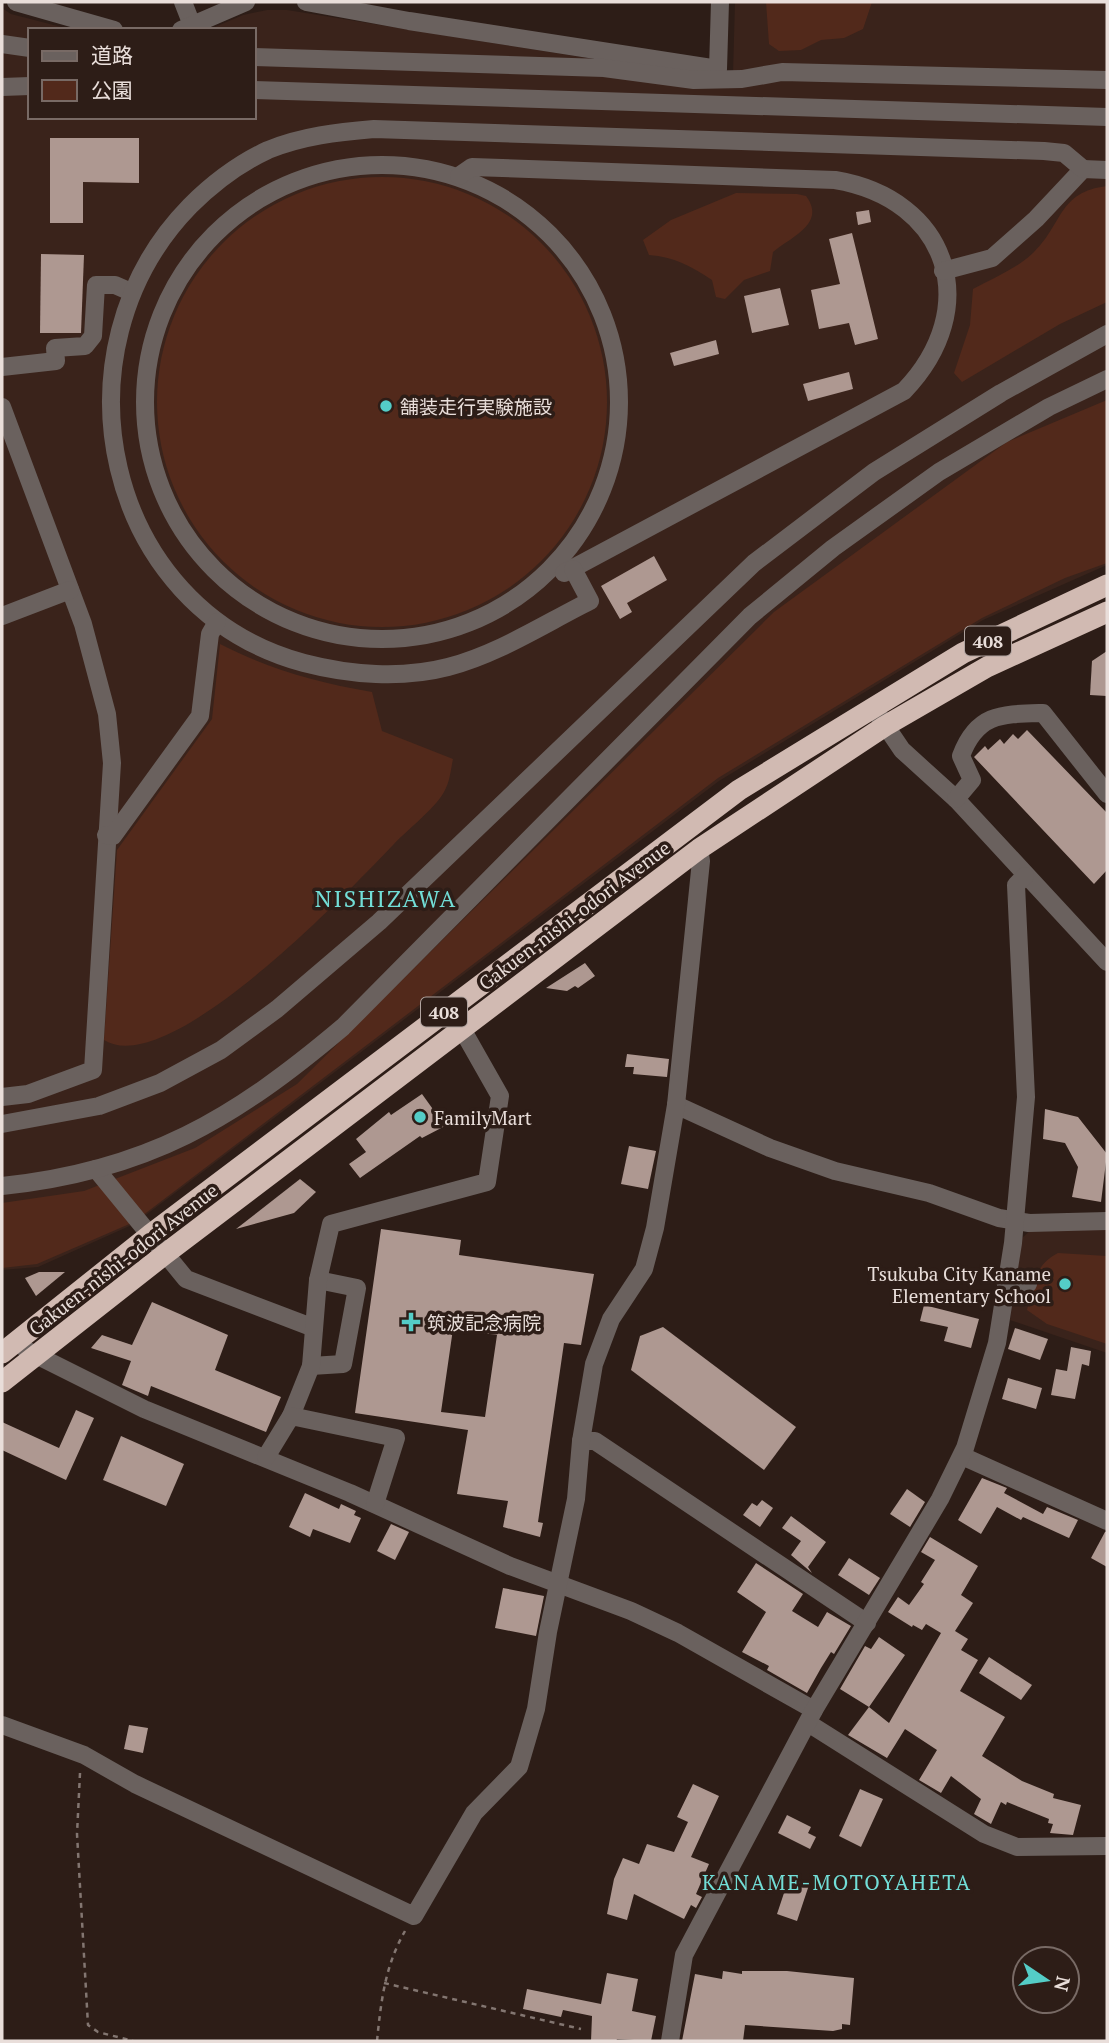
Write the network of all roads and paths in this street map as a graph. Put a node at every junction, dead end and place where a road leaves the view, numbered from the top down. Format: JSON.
{"nodes":[{"id":1,"x":16,"y":2,"type":"edge"},
{"id":2,"x":183,"y":2,"type":"edge"},
{"id":3,"x":246,"y":2,"type":"edge"},
{"id":4,"x":306,"y":2,"type":"edge"},
{"id":5,"x":720,"y":2,"type":"edge"},
{"id":6,"x":187,"y":27,"type":"edge"},
{"id":7,"x":107,"y":28,"type":"edge"},
{"id":8,"x":2,"y":44,"type":"edge"},
{"id":9,"x":28,"y":48,"type":"edge"},
{"id":10,"x":256,"y":57,"type":"edge"},
{"id":11,"x":1107,"y":80,"type":"edge"},
{"id":12,"x":28,"y":86,"type":"edge"},
{"id":13,"x":2,"y":87,"type":"edge"},
{"id":14,"x":256,"y":90,"type":"edge"},
{"id":15,"x":1107,"y":117,"type":"edge"},
{"id":16,"x":1083,"y":169,"type":"junction"},
{"id":17,"x":1107,"y":170,"type":"edge"},
{"id":18,"x":459,"y":176,"type":"junction"},
{"id":19,"x":943,"y":271,"type":"junction"},
{"id":20,"x":131,"y":292,"type":"junction"},
{"id":21,"x":1107,"y":334,"type":"edge"},
{"id":22,"x":2,"y":367,"type":"edge"},
{"id":23,"x":1107,"y":379,"type":"edge"},
{"id":24,"x":2,"y":407,"type":"edge"},
{"id":25,"x":573,"y":569,"type":"junction"},
{"id":26,"x":547,"y":573,"type":"junction"},
{"id":27,"x":1107,"y":585,"type":"edge"},
{"id":28,"x":71,"y":590,"type":"junction"},
{"id":29,"x":1107,"y":612,"type":"edge"},
{"id":30,"x":2,"y":616,"type":"edge"},
{"id":31,"x":217,"y":622,"type":"junction"},
{"id":32,"x":873,"y":706,"type":"junction"},
{"id":33,"x":885,"y":726,"type":"junction"},
{"id":34,"x":1107,"y":794,"type":"edge"},
{"id":35,"x":956,"y":799,"type":"junction"},
{"id":36,"x":106,"y":835,"type":"junction"},
{"id":37,"x":699,"y":849,"type":"junction"},
{"id":38,"x":1025,"y":876,"type":"junction"},
{"id":39,"x":1107,"y":962,"type":"edge"},
{"id":40,"x":461,"y":1029,"type":"junction"},
{"id":41,"x":2,"y":1097,"type":"edge"},
{"id":42,"x":676,"y":1105,"type":"junction"},
{"id":43,"x":2,"y":1124,"type":"edge"},
{"id":44,"x":96,"y":1169,"type":"junction"},
{"id":45,"x":2,"y":1186,"type":"edge"},
{"id":46,"x":1015,"y":1221,"type":"junction"},
{"id":47,"x":1107,"y":1221,"type":"edge"},
{"id":48,"x":150,"y":1235,"type":"junction"},
{"id":49,"x":166,"y":1254,"type":"junction"},
{"id":50,"x":1005,"y":1278,"type":"junction"},
{"id":51,"x":318,"y":1280,"type":"junction"},
{"id":52,"x":1028,"y":1284,"type":"dead end"},
{"id":53,"x":314,"y":1328,"type":"junction"},
{"id":54,"x":7,"y":1349,"type":"edge"},
{"id":55,"x":36,"y":1355,"type":"junction"},
{"id":56,"x":311,"y":1366,"type":"junction"},
{"id":57,"x":2,"y":1382,"type":"edge"},
{"id":58,"x":291,"y":1416,"type":"junction"},
{"id":59,"x":581,"y":1441,"type":"junction"},
{"id":60,"x":962,"y":1456,"type":"junction"},
{"id":61,"x":266,"y":1457,"type":"junction"},
{"id":62,"x":375,"y":1504,"type":"junction"},
{"id":63,"x":1107,"y":1521,"type":"edge"},
{"id":64,"x":560,"y":1583,"type":"junction"},
{"id":65,"x":867,"y":1623,"type":"junction"},
{"id":66,"x":811,"y":1716,"type":"junction"},
{"id":67,"x":2,"y":1725,"type":"edge"},
{"id":68,"x":84,"y":1755,"type":"junction"},
{"id":69,"x":1107,"y":1846,"type":"edge"},
{"id":70,"x":414,"y":1916,"type":"junction"},
{"id":71,"x":384,"y":1983,"type":"junction"},
{"id":72,"x":581,"y":2029,"type":"dead end"},
{"id":73,"x":133,"y":2041,"type":"edge"},
{"id":74,"x":377,"y":2041,"type":"edge"},
{"id":75,"x":670,"y":2041,"type":"edge"}],
"edges":[{"from":1,"to":7,"type":"street"},
{"from":2,"to":6,"type":"street"},
{"from":3,"to":6,"type":"street"},
{"from":4,"to":5,"type":"street"},
{"from":8,"to":9,"type":"street"},
{"from":10,"to":11,"type":"street"},
{"from":12,"to":13,"type":"street"},
{"from":14,"to":15,"type":"street"},
{"from":16,"to":17,"type":"street"},
{"from":16,"to":19,"type":"street"},
{"from":16,"to":20,"type":"street"},
{"from":18,"to":19,"type":"street"},
{"from":18,"to":26,"type":"street"},
{"from":18,"to":26,"type":"street"},
{"from":19,"to":25,"type":"street"},
{"from":20,"to":22,"type":"street"},
{"from":20,"to":31,"type":"street"},
{"from":21,"to":43,"type":"street"},
{"from":23,"to":44,"type":"street"},
{"from":24,"to":28,"type":"street"},
{"from":25,"to":26,"type":"street"},
{"from":25,"to":31,"type":"street"},
{"from":27,"to":32,"type":"highway","name":"Gakuen-nishi-odori Avenue","number":"408"},
{"from":28,"to":30,"type":"street"},
{"from":28,"to":36,"type":"street"},
{"from":29,"to":33,"type":"highway","name":"Gakuen-nishi-odori Avenue","number":"408"},
{"from":31,"to":36,"type":"street"},
{"from":32,"to":33,"type":"street"},
{"from":32,"to":48,"type":"highway","name":"Gakuen-nishi-odori Avenue","number":"408"},
{"from":33,"to":35,"type":"street"},
{"from":33,"to":37,"type":"highway","name":"Gakuen-nishi-odori Avenue","number":"408"},
{"from":34,"to":35,"type":"street"},
{"from":35,"to":38,"type":"street"},
{"from":36,"to":41,"type":"street"},
{"from":37,"to":40,"type":"highway","name":"Gakuen-nishi-odori Avenue","number":"408"},
{"from":37,"to":42,"type":"street"},
{"from":38,"to":39,"type":"street"},
{"from":38,"to":46,"type":"street"},
{"from":40,"to":49,"type":"highway","name":"Gakuen-nishi-odori Avenue","number":"408"},
{"from":40,"to":51,"type":"street"},
{"from":42,"to":46,"type":"street"},
{"from":42,"to":59,"type":"street"},
{"from":44,"to":45,"type":"street"},
{"from":44,"to":48,"type":"street"},
{"from":46,"to":47,"type":"street"},
{"from":46,"to":50,"type":"street"},
{"from":48,"to":49,"type":"street"},
{"from":48,"to":54,"type":"highway","name":"Gakuen-nishi-odori Avenue","number":"408"},
{"from":49,"to":53,"type":"street"},
{"from":49,"to":55,"type":"highway","name":"Gakuen-nishi-odori Avenue","number":"408"},
{"from":50,"to":52,"type":"street"},
{"from":50,"to":60,"type":"street"},
{"from":51,"to":53,"type":"street"},
{"from":51,"to":56,"type":"street"},
{"from":53,"to":56,"type":"street"},
{"from":54,"to":55,"type":"street"},
{"from":55,"to":57,"type":"highway","name":"Gakuen-nishi-odori Avenue","number":"408"},
{"from":55,"to":61,"type":"street"},
{"from":56,"to":58,"type":"street"},
{"from":58,"to":61,"type":"street"},
{"from":58,"to":62,"type":"street"},
{"from":59,"to":64,"type":"street"},
{"from":59,"to":65,"type":"street"},
{"from":60,"to":63,"type":"street"},
{"from":60,"to":65,"type":"street"},
{"from":61,"to":62,"type":"street"},
{"from":62,"to":64,"type":"street"},
{"from":64,"to":66,"type":"street"},
{"from":64,"to":70,"type":"street"},
{"from":65,"to":66,"type":"street"},
{"from":66,"to":69,"type":"street"},
{"from":66,"to":75,"type":"street"},
{"from":67,"to":68,"type":"street"},
{"from":68,"to":70,"type":"street"},
{"from":68,"to":73,"type":"path"},
{"from":70,"to":71,"type":"path"},
{"from":71,"to":72,"type":"path"},
{"from":71,"to":74,"type":"path"}]}
